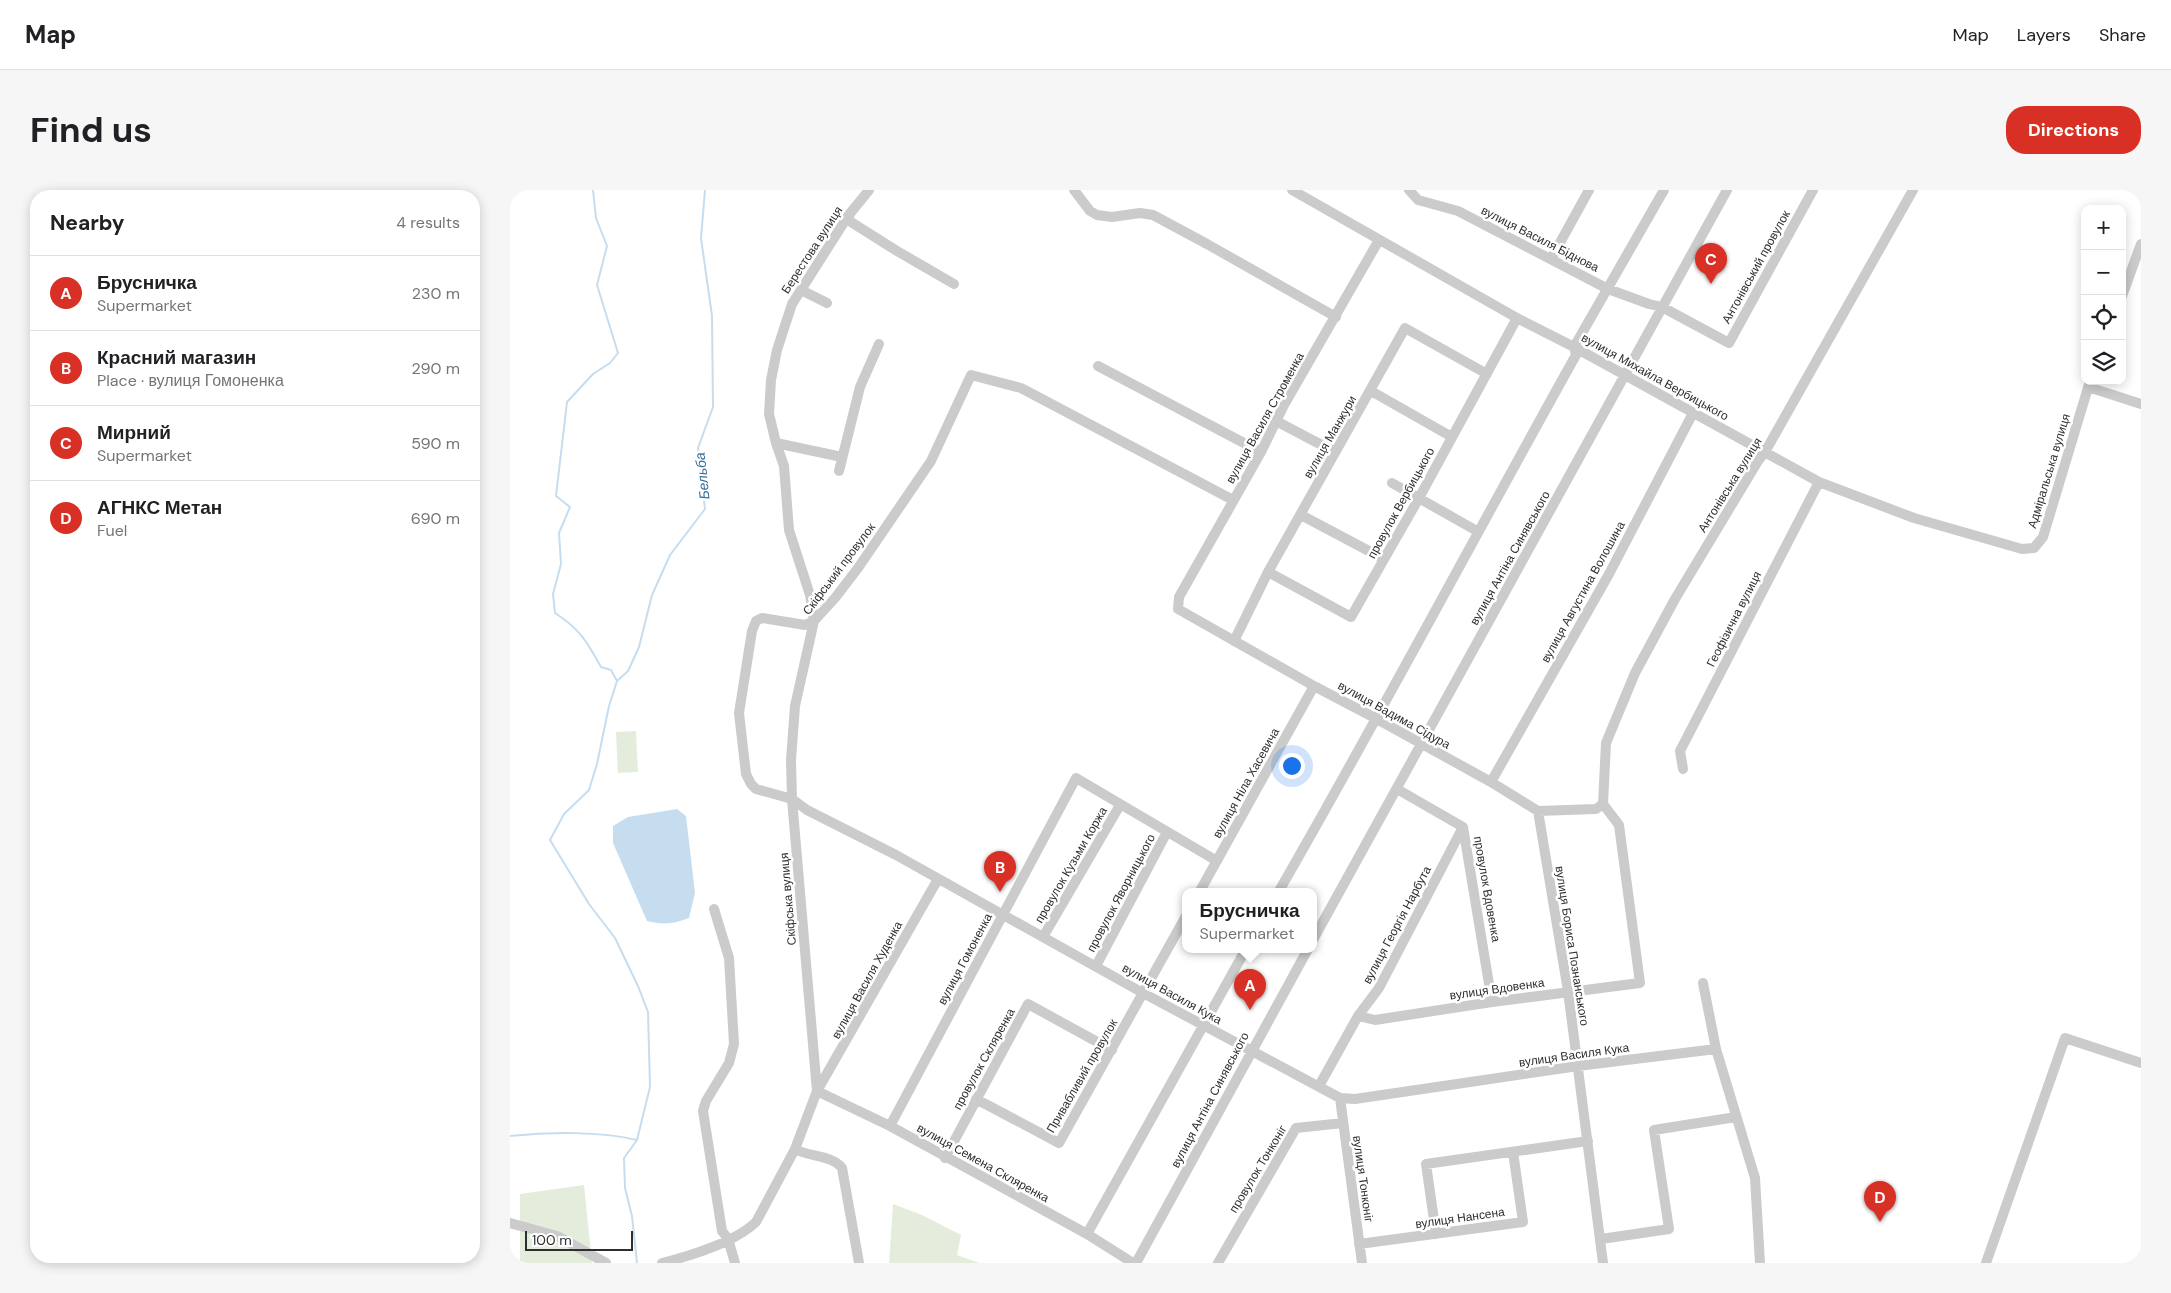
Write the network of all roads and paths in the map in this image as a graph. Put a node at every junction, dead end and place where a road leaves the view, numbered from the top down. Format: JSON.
{"nodes":[{"id":1,"x":869,"y":190,"type":"edge"},
{"id":2,"x":1074,"y":190,"type":"edge"},
{"id":3,"x":1292,"y":190,"type":"edge"},
{"id":4,"x":1409,"y":190,"type":"edge"},
{"id":5,"x":1589,"y":190,"type":"edge"},
{"id":6,"x":1664,"y":190,"type":"edge"},
{"id":7,"x":1727,"y":190,"type":"edge"},
{"id":8,"x":1813,"y":190,"type":"edge"},
{"id":9,"x":1913,"y":190,"type":"edge"},
{"id":10,"x":848,"y":216,"type":"junction"},
{"id":11,"x":1380,"y":240,"type":"junction"},
{"id":12,"x":2141,"y":244,"type":"edge"},
{"id":13,"x":1551,"y":259,"type":"junction"},
{"id":14,"x":954,"y":284,"type":"dead end"},
{"id":15,"x":802,"y":288,"type":"junction"},
{"id":16,"x":1608,"y":289,"type":"junction"},
{"id":17,"x":2122,"y":295,"type":"edge"},
{"id":18,"x":826,"y":303,"type":"dead end"},
{"id":19,"x":1662,"y":307,"type":"junction"},
{"id":20,"x":1336,"y":317,"type":"junction"},
{"id":21,"x":1517,"y":318,"type":"junction"},
{"id":22,"x":879,"y":344,"type":"dead end"},
{"id":23,"x":1574,"y":346,"type":"junction"},
{"id":24,"x":1098,"y":366,"type":"dead end"},
{"id":25,"x":1487,"y":374,"type":"junction"},
{"id":26,"x":1625,"y":375,"type":"junction"},
{"id":27,"x":2089,"y":385,"type":"edge"},
{"id":28,"x":2092,"y":385,"type":"edge"},
{"id":29,"x":1370,"y":391,"type":"junction"},
{"id":30,"x":2141,"y":404,"type":"edge"},
{"id":31,"x":1693,"y":413,"type":"junction"},
{"id":32,"x":1276,"y":421,"type":"junction"},
{"id":33,"x":1452,"y":436,"type":"junction"},
{"id":34,"x":776,"y":443,"type":"junction"},
{"id":35,"x":1260,"y":452,"type":"junction"},
{"id":36,"x":1334,"y":452,"type":"junction"},
{"id":37,"x":1765,"y":452,"type":"junction"},
{"id":38,"x":842,"y":457,"type":"junction"},
{"id":39,"x":839,"y":471,"type":"dead end"},
{"id":40,"x":1819,"y":482,"type":"junction"},
{"id":41,"x":1392,"y":483,"type":"dead end"},
{"id":42,"x":1420,"y":498,"type":"junction"},
{"id":43,"x":1233,"y":500,"type":"junction"},
{"id":44,"x":1301,"y":515,"type":"junction"},
{"id":45,"x":1477,"y":531,"type":"junction"},
{"id":46,"x":2022,"y":549,"type":"joint"},
{"id":47,"x":1384,"y":559,"type":"junction"},
{"id":48,"x":1268,"y":572,"type":"junction"},
{"id":49,"x":1178,"y":609,"type":"joint"},
{"id":50,"x":814,"y":620,"type":"junction"},
{"id":51,"x":1234,"y":641,"type":"junction"},
{"id":52,"x":1314,"y":686,"type":"junction"},
{"id":53,"x":1375,"y":718,"type":"junction"},
{"id":54,"x":1421,"y":744,"type":"junction"},
{"id":55,"x":1683,"y":769,"type":"dead end"},
{"id":56,"x":1491,"y":782,"type":"junction"},
{"id":57,"x":1397,"y":789,"type":"junction"},
{"id":58,"x":792,"y":799,"type":"junction"},
{"id":59,"x":1603,"y":804,"type":"junction"},
{"id":60,"x":1120,"y":805,"type":"junction"},
{"id":61,"x":1538,"y":811,"type":"junction"},
{"id":62,"x":1463,"y":827,"type":"junction"},
{"id":63,"x":1167,"y":832,"type":"junction"},
{"id":64,"x":1217,"y":861,"type":"junction"},
{"id":65,"x":938,"y":879,"type":"junction"},
{"id":66,"x":1202,"y":888,"type":"edge"},
{"id":67,"x":1281,"y":888,"type":"edge"},
{"id":68,"x":714,"y":909,"type":"dead end"},
{"id":69,"x":1003,"y":914,"type":"junction"},
{"id":70,"x":1182,"y":923,"type":"edge"},
{"id":71,"x":1317,"y":933,"type":"edge"},
{"id":72,"x":1043,"y":938,"type":"junction"},
{"id":73,"x":1244,"y":953,"type":"edge"},
{"id":74,"x":1306,"y":953,"type":"edge"},
{"id":75,"x":1096,"y":966,"type":"junction"},
{"id":76,"x":1703,"y":983,"type":"dead end"},
{"id":77,"x":1568,"y":992,"type":"junction"},
{"id":78,"x":1144,"y":993,"type":"junction"},
{"id":79,"x":1492,"y":1002,"type":"junction"},
{"id":80,"x":1358,"y":1016,"type":"junction"},
{"id":81,"x":1204,"y":1026,"type":"junction"},
{"id":82,"x":1716,"y":1049,"type":"junction"},
{"id":83,"x":1112,"y":1050,"type":"junction"},
{"id":84,"x":1251,"y":1050,"type":"junction"},
{"id":85,"x":2141,"y":1063,"type":"edge"},
{"id":86,"x":1578,"y":1066,"type":"junction"},
{"id":87,"x":1319,"y":1086,"type":"junction"},
{"id":88,"x":817,"y":1092,"type":"junction"},
{"id":89,"x":1340,"y":1098,"type":"junction"},
{"id":90,"x":976,"y":1099,"type":"junction"},
{"id":91,"x":1736,"y":1117,"type":"junction"},
{"id":92,"x":1343,"y":1123,"type":"junction"},
{"id":93,"x":890,"y":1126,"type":"junction"},
{"id":94,"x":1588,"y":1141,"type":"junction"},
{"id":95,"x":795,"y":1148,"type":"junction"},
{"id":96,"x":1513,"y":1152,"type":"junction"},
{"id":97,"x":945,"y":1158,"type":"junction"},
{"id":98,"x":510,"y":1223,"type":"edge"},
{"id":99,"x":1087,"y":1234,"type":"junction"},
{"id":100,"x":1436,"y":1234,"type":"junction"},
{"id":101,"x":728,"y":1239,"type":"junction"},
{"id":102,"x":1602,"y":1240,"type":"junction"},
{"id":103,"x":1359,"y":1244,"type":"junction"},
{"id":104,"x":606,"y":1263,"type":"edge"},
{"id":105,"x":662,"y":1263,"type":"edge"},
{"id":106,"x":735,"y":1263,"type":"edge"},
{"id":107,"x":859,"y":1263,"type":"edge"},
{"id":108,"x":1134,"y":1263,"type":"edge"},
{"id":109,"x":1218,"y":1263,"type":"edge"},
{"id":110,"x":1362,"y":1263,"type":"edge"},
{"id":111,"x":1603,"y":1263,"type":"edge"},
{"id":112,"x":1760,"y":1263,"type":"edge"},
{"id":113,"x":1986,"y":1263,"type":"edge"}],
"edges":[{"from":1,"to":10,"type":"street","name":"Берестова вулиця"},
{"from":2,"to":20,"type":"street"},
{"from":3,"to":11,"type":"street","name":"вулиця Михайла Вербицького"},
{"from":4,"to":13,"type":"street","name":"вулиця Василя Біднова"},
{"from":5,"to":13,"type":"street"},
{"from":6,"to":16,"type":"street"},
{"from":7,"to":19,"type":"street","name":"вулиця Антіна Синявського"},
{"from":8,"to":19,"type":"street","name":"Антонівський провулок"},
{"from":9,"to":37,"type":"street","name":"Антонівська вулиця"},
{"from":10,"to":14,"type":"street"},
{"from":10,"to":15,"type":"street","name":"Берестова вулиця"},
{"from":11,"to":20,"type":"street","name":"вулиця Василя Строменка"},
{"from":11,"to":21,"type":"street","name":"вулиця Михайла Вербицького"},
{"from":12,"to":17,"type":"street"},
{"from":13,"to":16,"type":"street","name":"вулиця Василя Біднова"},
{"from":15,"to":18,"type":"street"},
{"from":15,"to":34,"type":"street","name":"Берестова вулиця"},
{"from":16,"to":19,"type":"street","name":"вулиця Василя Біднова"},
{"from":16,"to":23,"type":"street"},
{"from":19,"to":26,"type":"street","name":"вулиця Антіна Синявського"},
{"from":20,"to":32,"type":"street","name":"вулиця Василя Строменка"},
{"from":21,"to":23,"type":"street","name":"вулиця Михайла Вербицького"},
{"from":21,"to":25,"type":"street","name":"провулок Вербицького"},
{"from":22,"to":38,"type":"street"},
{"from":23,"to":26,"type":"street","name":"вулиця Михайла Вербицького"},
{"from":23,"to":45,"type":"street"},
{"from":24,"to":35,"type":"street"},
{"from":25,"to":29,"type":"street","name":"вулиця Манжури"},
{"from":25,"to":33,"type":"street","name":"провулок Вербицького"},
{"from":26,"to":31,"type":"street","name":"вулиця Михайла Вербицького"},
{"from":26,"to":54,"type":"street","name":"вулиця Антіна Синявського"},
{"from":27,"to":46,"type":"street","name":"Адміральська вулиця"},
{"from":28,"to":30,"type":"street","name":"Адміральська вулиця"},
{"from":29,"to":33,"type":"street"},
{"from":29,"to":36,"type":"street","name":"вулиця Манжури"},
{"from":31,"to":37,"type":"street","name":"вулиця Михайла Вербицького"},
{"from":31,"to":56,"type":"street","name":"вулиця Августина Волошина"},
{"from":32,"to":35,"type":"street","name":"вулиця Василя Строменка"},
{"from":32,"to":36,"type":"street"},
{"from":33,"to":42,"type":"street","name":"провулок Вербицького"},
{"from":34,"to":38,"type":"street"},
{"from":34,"to":50,"type":"street","name":"Берестова вулиця"},
{"from":35,"to":43,"type":"street","name":"вулиця Василя Строменка"},
{"from":36,"to":44,"type":"street","name":"вулиця Манжури"},
{"from":37,"to":40,"type":"street","name":"вулиця Михайла Вербицького"},
{"from":37,"to":59,"type":"street","name":"Антонівська вулиця"},
{"from":38,"to":39,"type":"street"},
{"from":40,"to":46,"type":"street","name":"вулиця Михайла Вербицького"},
{"from":40,"to":55,"type":"street","name":"Геофізична вулиця"},
{"from":41,"to":42,"type":"street"},
{"from":42,"to":45,"type":"street"},
{"from":42,"to":47,"type":"street","name":"провулок Вербицького"},
{"from":43,"to":49,"type":"street","name":"вулиця Василя Строменка"},
{"from":43,"to":50,"type":"street","name":"Скіфський провулок"},
{"from":44,"to":47,"type":"street"},
{"from":44,"to":48,"type":"street","name":"вулиця Манжури"},
{"from":45,"to":53,"type":"street"},
{"from":47,"to":48,"type":"street","name":"провулок Вербицького"},
{"from":48,"to":51,"type":"street","name":"вулиця Манжури"},
{"from":49,"to":51,"type":"street","name":"вулиця Вадима Сідура"},
{"from":50,"to":58,"type":"street","name":"Скіфський провулок"},
{"from":50,"to":58,"type":"street"},
{"from":51,"to":52,"type":"street","name":"вулиця Вадима Сідура"},
{"from":52,"to":53,"type":"street","name":"вулиця Вадима Сідура"},
{"from":52,"to":64,"type":"street","name":"вулиця Ніла Хасевича"},
{"from":53,"to":54,"type":"street","name":"вулиця Вадима Сідура"},
{"from":53,"to":67,"type":"street"},
{"from":54,"to":56,"type":"street","name":"вулиця Вадима Сідура"},
{"from":54,"to":57,"type":"street","name":"вулиця Антіна Синявського"},
{"from":56,"to":61,"type":"street","name":"вулиця Вадима Сідура"},
{"from":57,"to":62,"type":"street","name":"провулок Вдовенка"},
{"from":57,"to":71,"type":"street","name":"вулиця Антіна Синявського"},
{"from":58,"to":65,"type":"street","name":"вулиця Василя Кука"},
{"from":58,"to":88,"type":"street","name":"Скіфська вулиця"},
{"from":59,"to":61,"type":"street"},
{"from":59,"to":77,"type":"street","name":"вулиця Вдовенка"},
{"from":60,"to":63,"type":"street"},
{"from":60,"to":69,"type":"street","name":"вулиця Гомоненка"},
{"from":60,"to":72,"type":"street","name":"провулок Кузьми Коржа"},
{"from":61,"to":77,"type":"street","name":"вулиця Бориса Познанського"},
{"from":62,"to":79,"type":"street","name":"провулок Вдовенка"},
{"from":62,"to":80,"type":"street","name":"вулиця Георгія Нарбута"},
{"from":63,"to":64,"type":"street"},
{"from":63,"to":75,"type":"street","name":"провулок Яворницького"},
{"from":64,"to":66,"type":"street","name":"вулиця Ніла Хасевича"},
{"from":65,"to":69,"type":"street","name":"вулиця Василя Кука"},
{"from":65,"to":88,"type":"street","name":"вулиця Василя Худенка"},
{"from":68,"to":101,"type":"street"},
{"from":69,"to":72,"type":"street","name":"вулиця Василя Кука"},
{"from":69,"to":93,"type":"street","name":"вулиця Гомоненка"},
{"from":70,"to":78,"type":"street"},
{"from":72,"to":75,"type":"street","name":"вулиця Василя Кука"},
{"from":73,"to":81,"type":"street"},
{"from":74,"to":84,"type":"street","name":"вулиця Антіна Синявського"},
{"from":75,"to":78,"type":"street","name":"вулиця Василя Кука"},
{"from":76,"to":82,"type":"street"},
{"from":77,"to":79,"type":"street","name":"вулиця Вдовенка"},
{"from":77,"to":86,"type":"street","name":"вулиця Бориса Познанського"},
{"from":78,"to":81,"type":"street","name":"вулиця Василя Кука"},
{"from":78,"to":83,"type":"street","name":"Привабливий провулок"},
{"from":79,"to":80,"type":"street","name":"вулиця Вдовенка"},
{"from":80,"to":87,"type":"street","name":"вулиця Георгія Нарбута"},
{"from":81,"to":84,"type":"street","name":"вулиця Василя Кука"},
{"from":81,"to":99,"type":"street"},
{"from":82,"to":86,"type":"street","name":"вулиця Василя Кука"},
{"from":82,"to":91,"type":"street"},
{"from":83,"to":90,"type":"street","name":"Привабливий провулок"},
{"from":83,"to":90,"type":"street","name":"провулок Скляренка"},
{"from":84,"to":87,"type":"street","name":"вулиця Василя Кука"},
{"from":84,"to":108,"type":"street","name":"вулиця Антіна Синявського"},
{"from":85,"to":113,"type":"street"},
{"from":86,"to":89,"type":"street","name":"вулиця Василя Кука"},
{"from":86,"to":94,"type":"street","name":"вулиця Бориса Познанського"},
{"from":87,"to":89,"type":"street","name":"вулиця Василя Кука"},
{"from":88,"to":93,"type":"street","name":"вулиця Семена Скляренка"},
{"from":88,"to":95,"type":"street","name":"Скіфська вулиця"},
{"from":89,"to":92,"type":"street","name":"вулиця Тонконіг"},
{"from":90,"to":97,"type":"street","name":"провулок Скляренка"},
{"from":91,"to":102,"type":"street"},
{"from":91,"to":112,"type":"street"},
{"from":92,"to":103,"type":"street","name":"вулиця Тонконіг"},
{"from":92,"to":109,"type":"street","name":"провулок Тонконіг"},
{"from":93,"to":97,"type":"street","name":"вулиця Семена Скляренка"},
{"from":94,"to":96,"type":"street"},
{"from":94,"to":102,"type":"street","name":"вулиця Бориса Познанського"},
{"from":95,"to":101,"type":"street","name":"Скіфська вулиця"},
{"from":95,"to":107,"type":"street"},
{"from":96,"to":100,"type":"street","name":"вулиця Нансена"},
{"from":96,"to":100,"type":"street"},
{"from":97,"to":99,"type":"street","name":"вулиця Семена Скляренка"},
{"from":98,"to":104,"type":"street"},
{"from":99,"to":108,"type":"street","name":"вулиця Семена Скляренка"},
{"from":100,"to":103,"type":"street","name":"вулиця Нансена"},
{"from":101,"to":105,"type":"street","name":"Скіфська вулиця"},
{"from":101,"to":106,"type":"street"},
{"from":102,"to":111,"type":"street","name":"вулиця Бориса Познанського"},
{"from":103,"to":110,"type":"street","name":"вулиця Тонконіг"}]}
